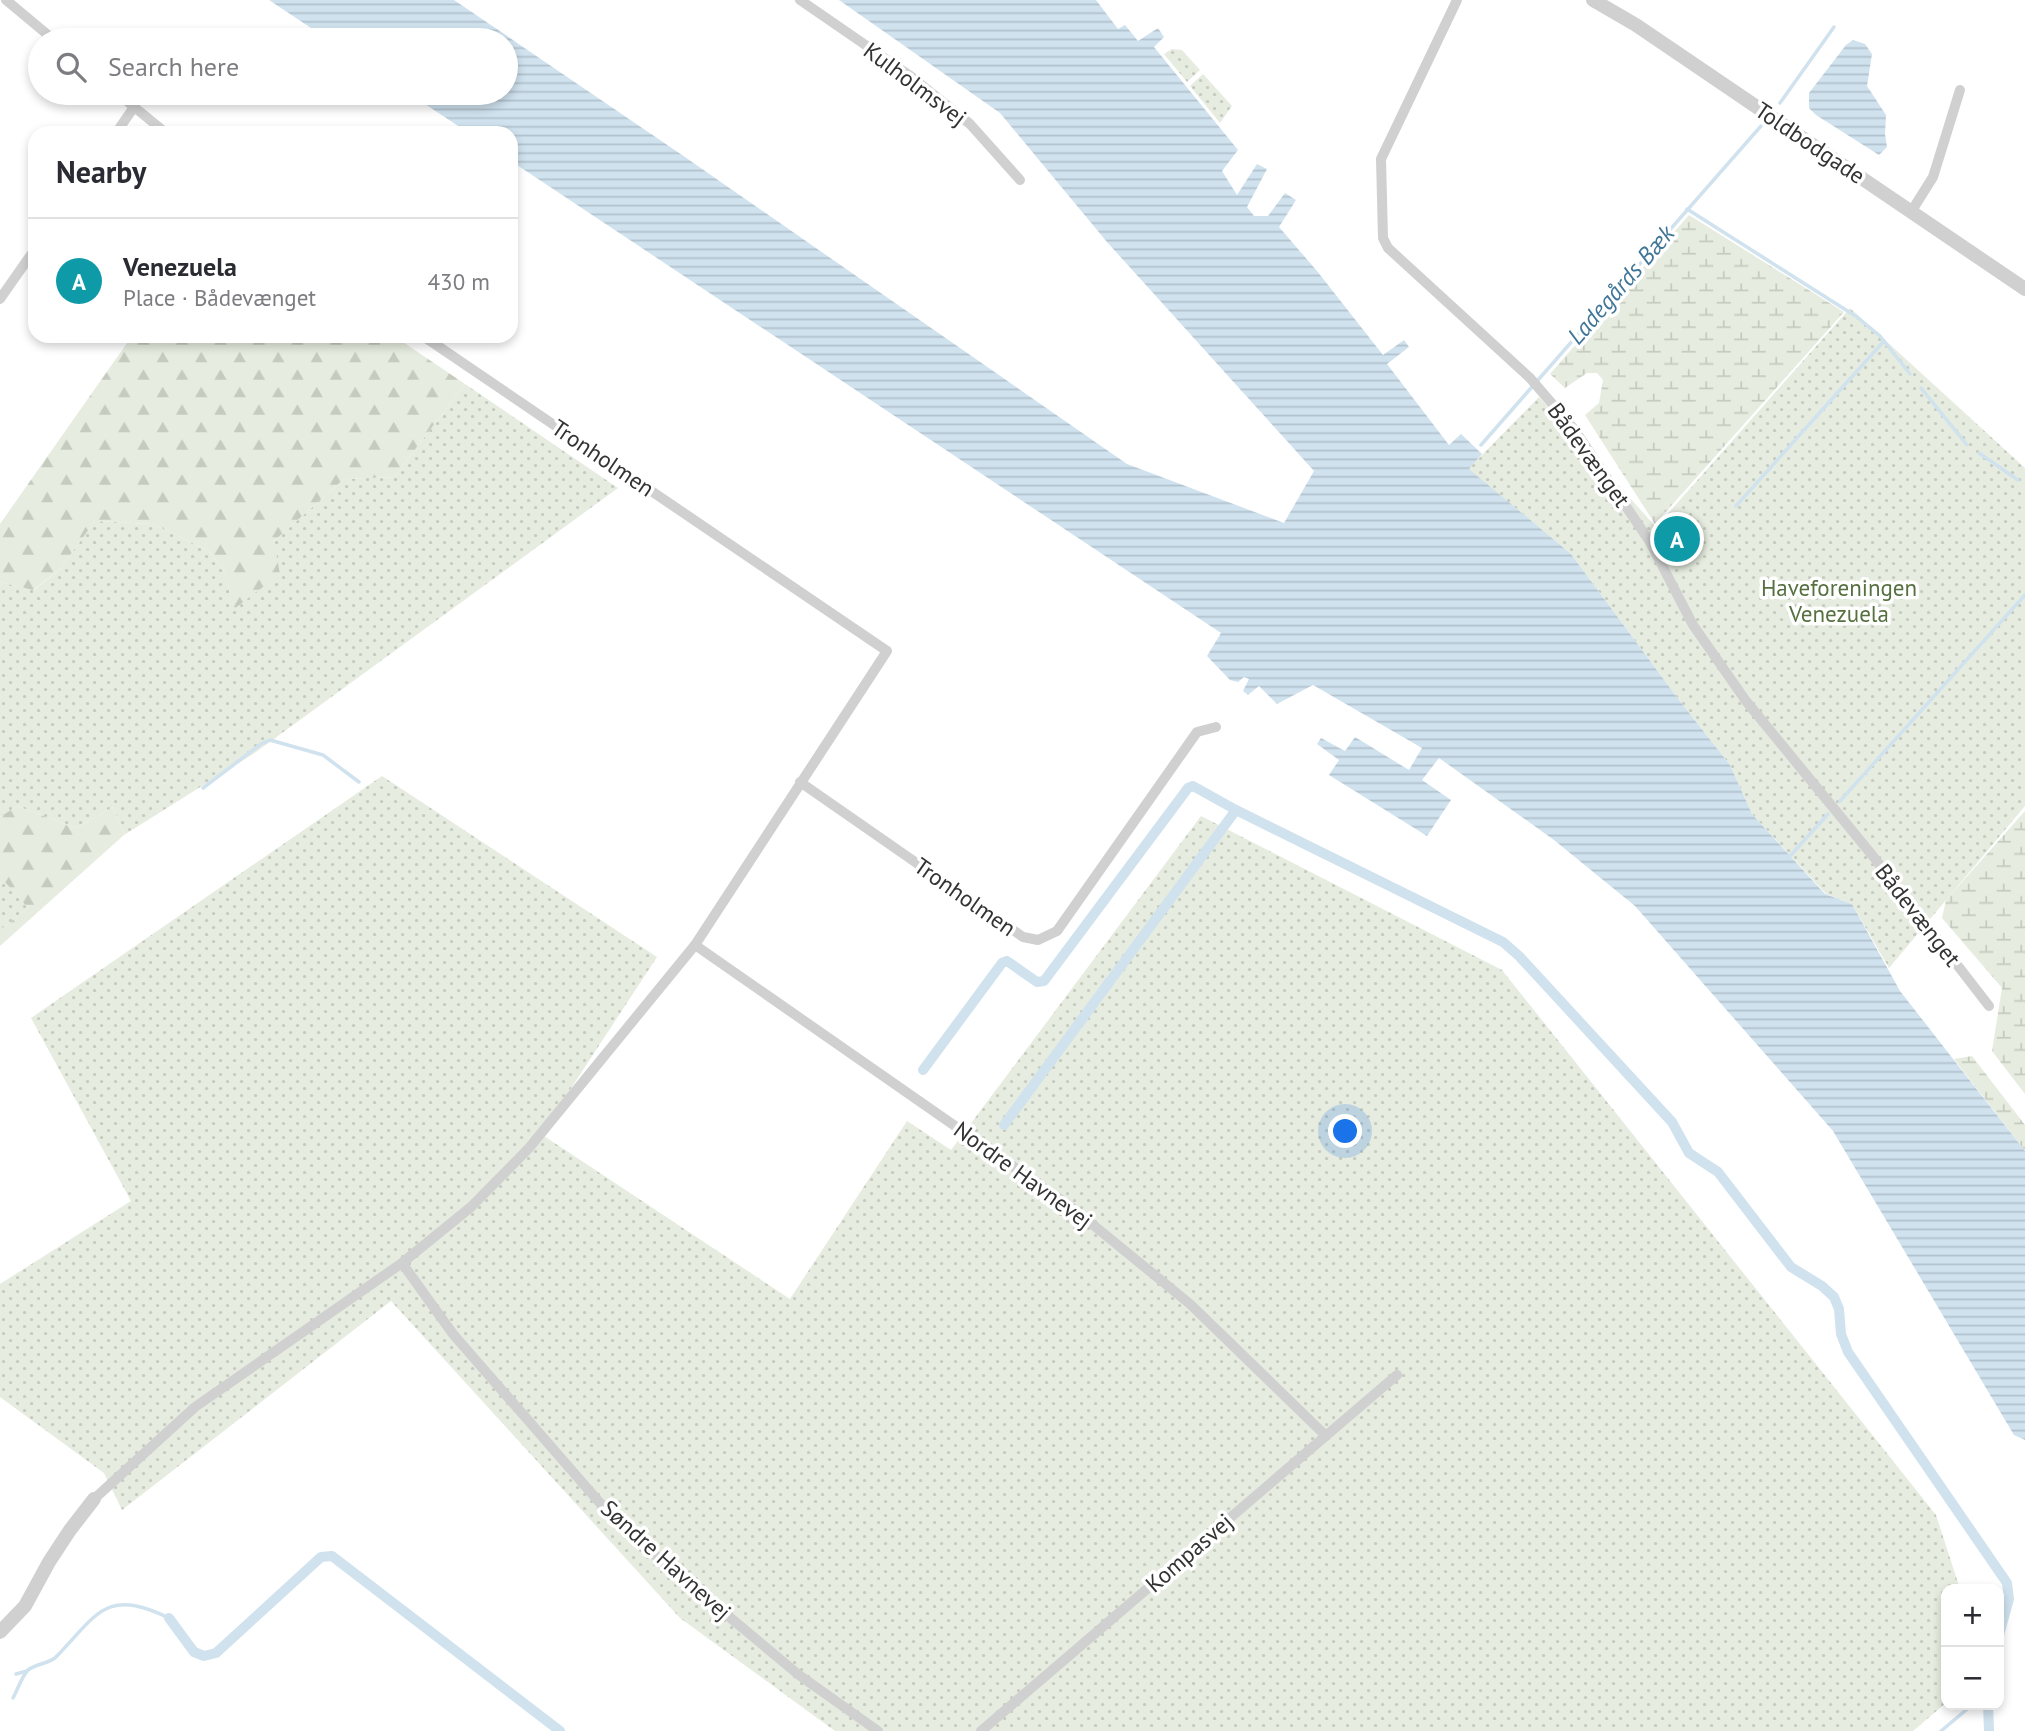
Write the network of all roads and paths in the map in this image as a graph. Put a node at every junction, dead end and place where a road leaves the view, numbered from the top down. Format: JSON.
{"nodes":[{"id":1,"x":6,"y":0,"type":"edge"},
{"id":2,"x":800,"y":0,"type":"edge"},
{"id":3,"x":1457,"y":0,"type":"edge"},
{"id":4,"x":1593,"y":0,"type":"edge"},
{"id":5,"x":40,"y":28,"type":"edge"},
{"id":6,"x":1960,"y":90,"type":"dead end"},
{"id":7,"x":132,"y":105,"type":"edge"},
{"id":8,"x":135,"y":107,"type":"junction"},
{"id":9,"x":121,"y":126,"type":"edge"},
{"id":10,"x":158,"y":126,"type":"edge"},
{"id":11,"x":1020,"y":180,"type":"dead end"},
{"id":12,"x":1911,"y":212,"type":"junction"},
{"id":13,"x":28,"y":259,"type":"edge"},
{"id":14,"x":2025,"y":289,"type":"edge"},
{"id":15,"x":0,"y":299,"type":"edge"},
{"id":16,"x":433,"y":343,"type":"edge"},
{"id":17,"x":1216,"y":727,"type":"dead end"},
{"id":18,"x":800,"y":782,"type":"junction"},
{"id":19,"x":695,"y":945,"type":"junction"},
{"id":20,"x":1989,"y":1006,"type":"dead end"},
{"id":21,"x":402,"y":1264,"type":"junction"},
{"id":22,"x":1397,"y":1375,"type":"dead end"},
{"id":23,"x":1326,"y":1436,"type":"junction"},
{"id":24,"x":94,"y":1499,"type":"joint"},
{"id":25,"x":0,"y":1632,"type":"edge"},
{"id":26,"x":878,"y":1731,"type":"edge"},
{"id":27,"x":981,"y":1731,"type":"edge"}],
"edges":[{"from":1,"to":5,"type":"street"},
{"from":2,"to":11,"type":"street","name":"Kulholmsvej"},
{"from":3,"to":20,"type":"street","name":"Bådevænget"},
{"from":4,"to":12,"type":"street","name":"Toldbodgade"},
{"from":6,"to":12,"type":"street"},
{"from":7,"to":8,"type":"street"},
{"from":8,"to":9,"type":"street"},
{"from":8,"to":10,"type":"street"},
{"from":12,"to":14,"type":"street","name":"Toldbodgade"},
{"from":13,"to":15,"type":"street"},
{"from":16,"to":18,"type":"street","name":"Tronholmen"},
{"from":17,"to":18,"type":"street","name":"Tronholmen"},
{"from":18,"to":19,"type":"street"},
{"from":19,"to":21,"type":"street"},
{"from":19,"to":23,"type":"street","name":"Nordre Havnevej"},
{"from":21,"to":24,"type":"street"},
{"from":21,"to":26,"type":"street","name":"Søndre Havnevej"},
{"from":22,"to":23,"type":"street","name":"Kompasvej"},
{"from":23,"to":27,"type":"street","name":"Kompasvej"},
{"from":24,"to":25,"type":"street"}]}
